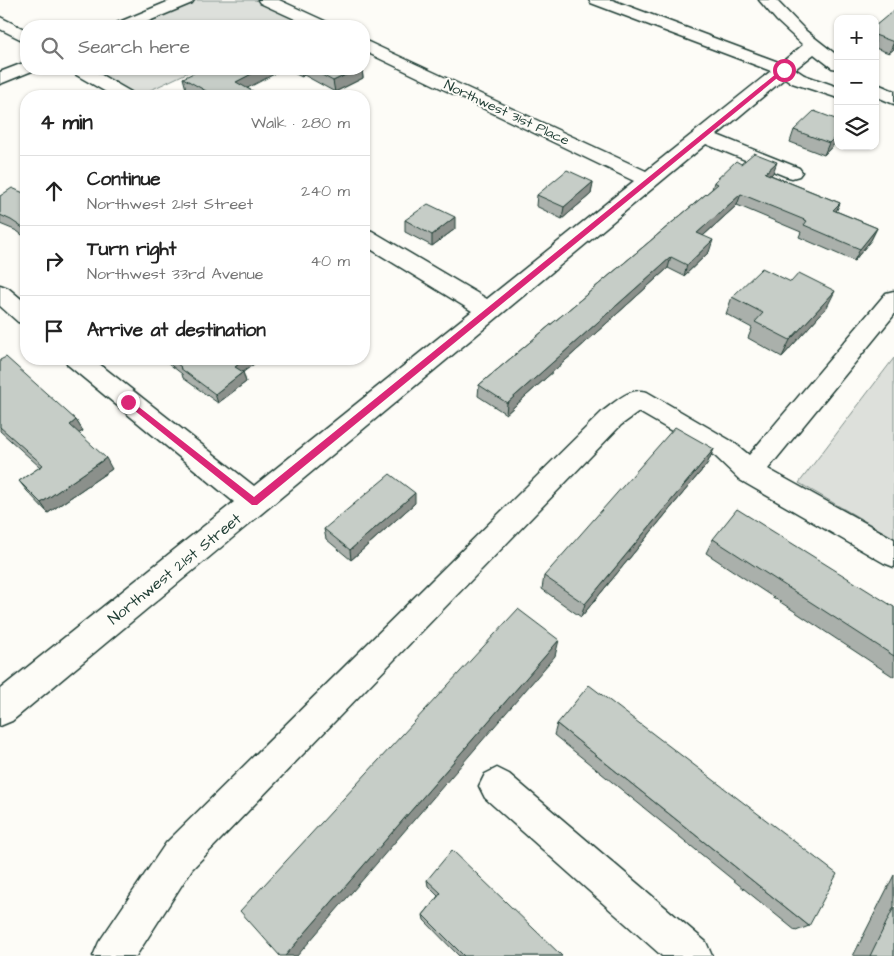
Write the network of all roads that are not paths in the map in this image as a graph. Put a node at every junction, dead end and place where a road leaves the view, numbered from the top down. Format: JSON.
{"nodes":[{"id":1,"x":186,"y":0,"type":"edge"},
{"id":2,"x":266,"y":0,"type":"edge"},
{"id":3,"x":597,"y":0,"type":"edge"},
{"id":4,"x":767,"y":0,"type":"edge"},
{"id":5,"x":138,"y":20,"type":"edge"},
{"id":6,"x":310,"y":20,"type":"edge"},
{"id":7,"x":0,"y":22,"type":"edge"},
{"id":8,"x":20,"y":34,"type":"edge"},
{"id":9,"x":813,"y":46,"type":"junction"},
{"id":10,"x":370,"y":48,"type":"edge"},
{"id":11,"x":834,"y":61,"type":"edge"},
{"id":12,"x":20,"y":70,"type":"edge"},
{"id":13,"x":784,"y":70,"type":"junction"},
{"id":14,"x":89,"y":75,"type":"edge"},
{"id":15,"x":0,"y":79,"type":"edge"},
{"id":16,"x":115,"y":90,"type":"edge"},
{"id":17,"x":879,"y":90,"type":"edge"},
{"id":18,"x":834,"y":92,"type":"edge"},
{"id":19,"x":894,"y":99,"type":"edge"},
{"id":20,"x":879,"y":107,"type":"edge"},
{"id":21,"x":894,"y":113,"type":"edge"},
{"id":22,"x":703,"y":136,"type":"junction"},
{"id":23,"x":792,"y":172,"type":"dead end"},
{"id":24,"x":650,"y":180,"type":"junction"},
{"id":25,"x":370,"y":240,"type":"edge"},
{"id":26,"x":0,"y":293,"type":"edge"},
{"id":27,"x":894,"y":299,"type":"edge"},
{"id":28,"x":489,"y":310,"type":"junction"},
{"id":29,"x":20,"y":311,"type":"edge"},
{"id":30,"x":84,"y":365,"type":"edge"},
{"id":31,"x":750,"y":472,"type":"junction"},
{"id":32,"x":254,"y":502,"type":"junction"},
{"id":33,"x":894,"y":554,"type":"edge"},
{"id":34,"x":0,"y":710,"type":"edge"},
{"id":35,"x":497,"y":786,"type":"dead end"},
{"id":36,"x":113,"y":956,"type":"edge"},
{"id":37,"x":692,"y":956,"type":"edge"}],
"edges":[{"from":1,"to":5,"type":"street"},
{"from":2,"to":6,"type":"street"},
{"from":3,"to":13,"type":"street"},
{"from":4,"to":9,"type":"street"},
{"from":7,"to":8,"type":"street"},
{"from":9,"to":11,"type":"street"},
{"from":9,"to":13,"type":"street","name":"Northwest 21st Street"},
{"from":10,"to":24,"type":"street","name":"Northwest 31st Place"},
{"from":12,"to":15,"type":"street"},
{"from":13,"to":18,"type":"street"},
{"from":13,"to":22,"type":"street","name":"Northwest 21st Street"},
{"from":14,"to":16,"type":"street"},
{"from":17,"to":19,"type":"street"},
{"from":20,"to":21,"type":"street"},
{"from":22,"to":23,"type":"street"},
{"from":22,"to":24,"type":"street","name":"Northwest 21st Street"},
{"from":24,"to":28,"type":"street","name":"Northwest 21st Street"},
{"from":25,"to":28,"type":"street"},
{"from":26,"to":29,"type":"street"},
{"from":27,"to":31,"type":"street"},
{"from":28,"to":32,"type":"street","name":"Northwest 21st Street"},
{"from":30,"to":32,"type":"street"},
{"from":31,"to":33,"type":"street"},
{"from":31,"to":36,"type":"street"},
{"from":32,"to":34,"type":"street","name":"Northwest 21st Street"},
{"from":35,"to":37,"type":"street"}]}
